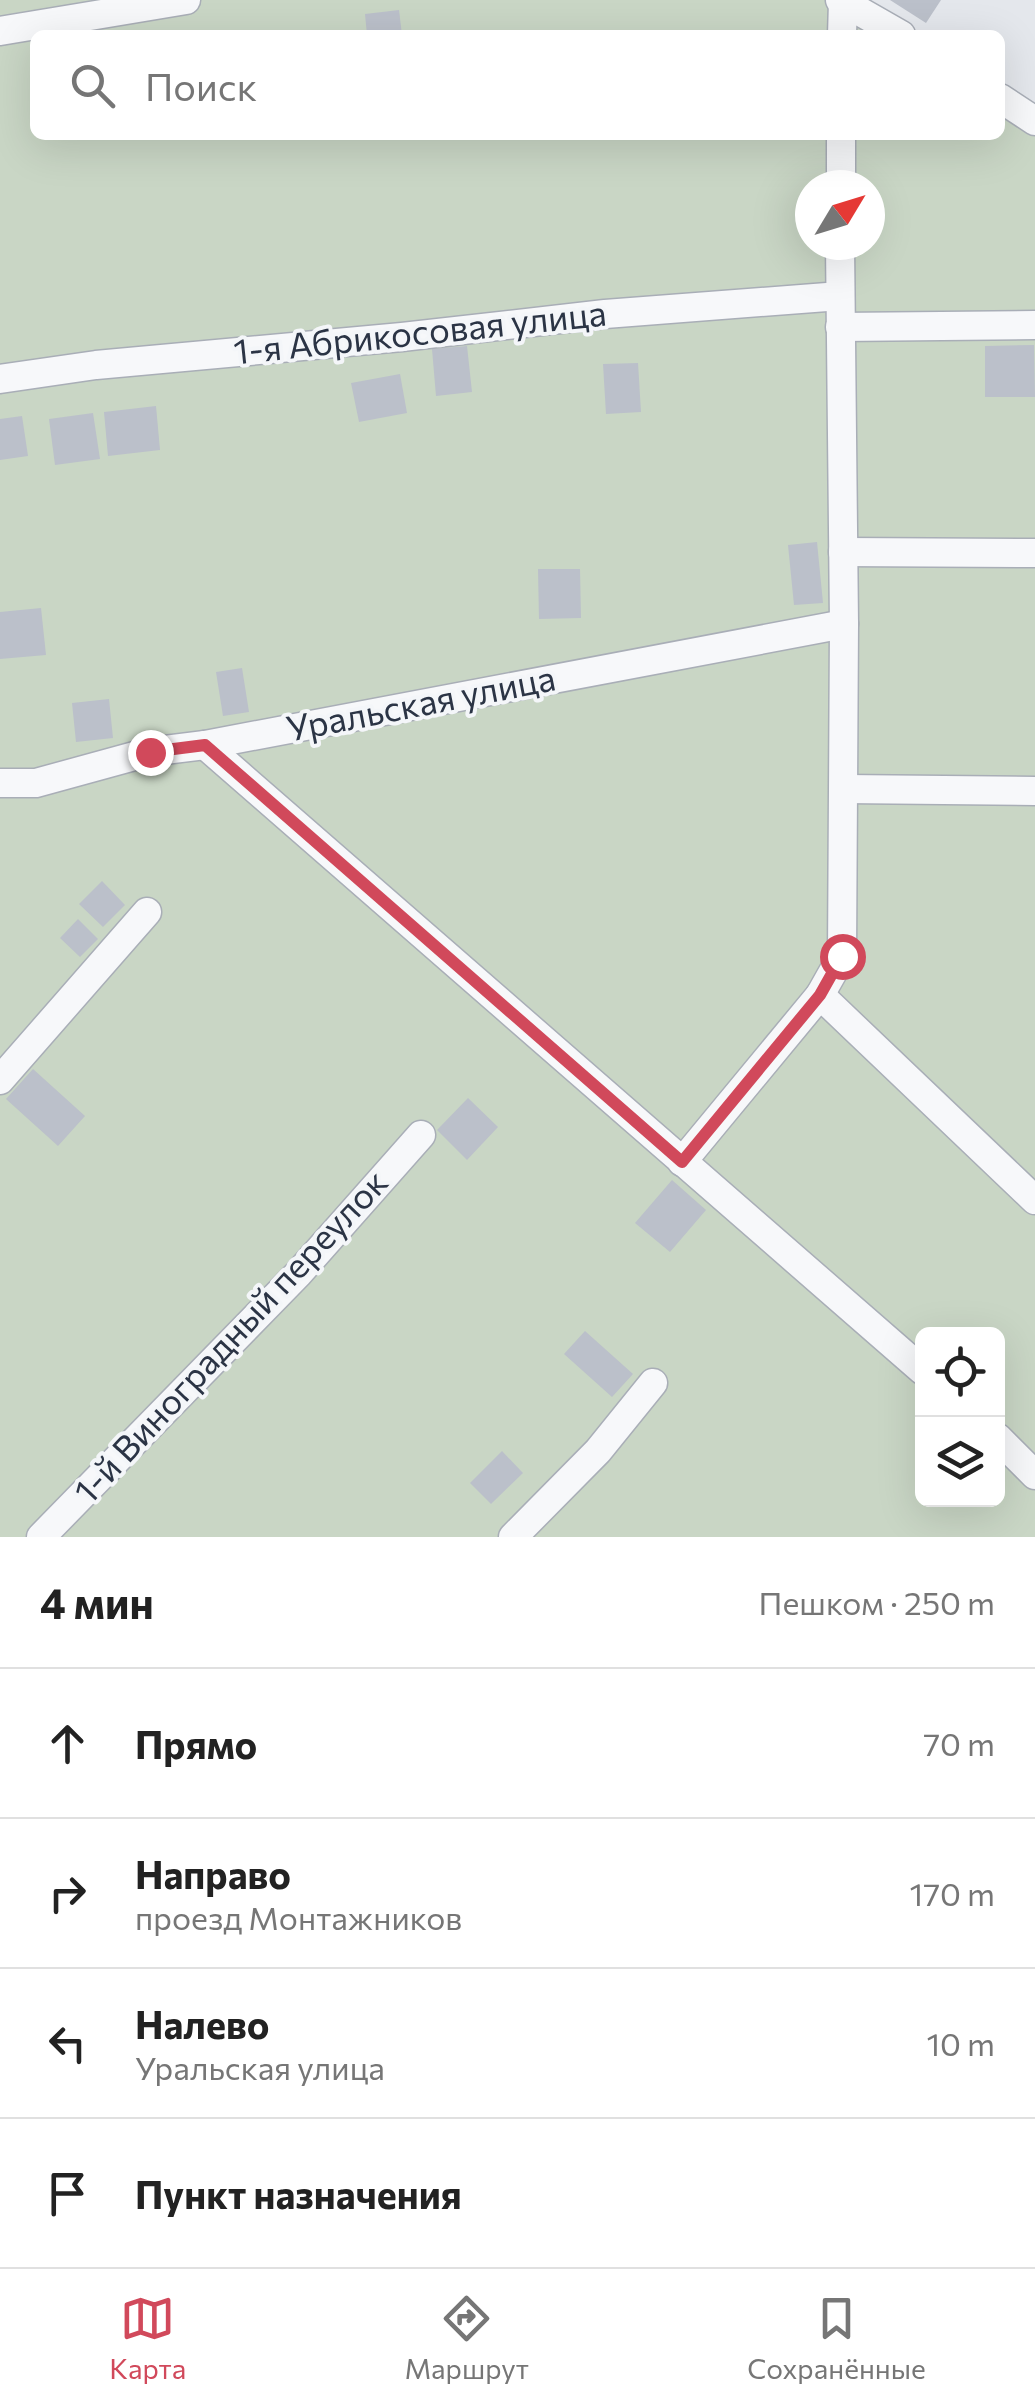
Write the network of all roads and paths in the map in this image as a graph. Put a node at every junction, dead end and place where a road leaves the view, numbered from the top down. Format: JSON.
{"nodes":[{"id":1,"x":186,"y":0,"type":"edge"},
{"id":2,"x":842,"y":1,"type":"edge"},
{"id":3,"x":842,"y":30,"type":"edge"},
{"id":4,"x":892,"y":30,"type":"edge"},
{"id":5,"x":0,"y":31,"type":"edge"},
{"id":6,"x":1005,"y":101,"type":"edge"},
{"id":7,"x":1035,"y":121,"type":"edge"},
{"id":8,"x":842,"y":140,"type":"edge"},
{"id":9,"x":841,"y":170,"type":"edge"},
{"id":10,"x":840,"y":260,"type":"edge"},
{"id":11,"x":840,"y":296,"type":"junction"},
{"id":12,"x":1035,"y":325,"type":"edge"},
{"id":13,"x":840,"y":327,"type":"junction"},
{"id":14,"x":0,"y":379,"type":"edge"},
{"id":15,"x":843,"y":552,"type":"junction"},
{"id":16,"x":1035,"y":553,"type":"edge"},
{"id":17,"x":844,"y":624,"type":"junction"},
{"id":18,"x":205,"y":745,"type":"junction"},
{"id":19,"x":0,"y":784,"type":"edge"},
{"id":20,"x":844,"y":789,"type":"junction"},
{"id":21,"x":1035,"y":790,"type":"edge"},
{"id":22,"x":147,"y":912,"type":"dead end"},
{"id":23,"x":820,"y":995,"type":"junction"},
{"id":24,"x":0,"y":1080,"type":"edge"},
{"id":25,"x":421,"y":1135,"type":"dead end"},
{"id":26,"x":682,"y":1162,"type":"junction"},
{"id":27,"x":1035,"y":1200,"type":"edge"},
{"id":28,"x":915,"y":1364,"type":"edge"},
{"id":29,"x":654,"y":1383,"type":"dead end"},
{"id":30,"x":1005,"y":1445,"type":"edge"},
{"id":31,"x":1035,"y":1474,"type":"edge"},
{"id":32,"x":40,"y":1537,"type":"edge"},
{"id":33,"x":513,"y":1537,"type":"edge"}],
"edges":[{"from":1,"to":5,"type":"street"},
{"from":2,"to":3,"type":"street"},
{"from":2,"to":4,"type":"street"},
{"from":6,"to":7,"type":"street"},
{"from":8,"to":9,"type":"street"},
{"from":10,"to":11,"type":"street"},
{"from":11,"to":13,"type":"street"},
{"from":11,"to":14,"type":"street","name":"1-я Абрикосовая улица"},
{"from":12,"to":13,"type":"street"},
{"from":13,"to":15,"type":"street"},
{"from":15,"to":16,"type":"street"},
{"from":15,"to":17,"type":"street"},
{"from":17,"to":18,"type":"street","name":"Уральская улица"},
{"from":17,"to":20,"type":"street"},
{"from":18,"to":19,"type":"street","name":"Уральская улица"},
{"from":18,"to":26,"type":"street"},
{"from":20,"to":21,"type":"street"},
{"from":20,"to":23,"type":"street"},
{"from":22,"to":24,"type":"street"},
{"from":23,"to":26,"type":"street"},
{"from":23,"to":27,"type":"street"},
{"from":25,"to":32,"type":"street","name":"1-й Виноградный переулок"},
{"from":26,"to":28,"type":"street"},
{"from":29,"to":33,"type":"street"},
{"from":30,"to":31,"type":"street"}]}
